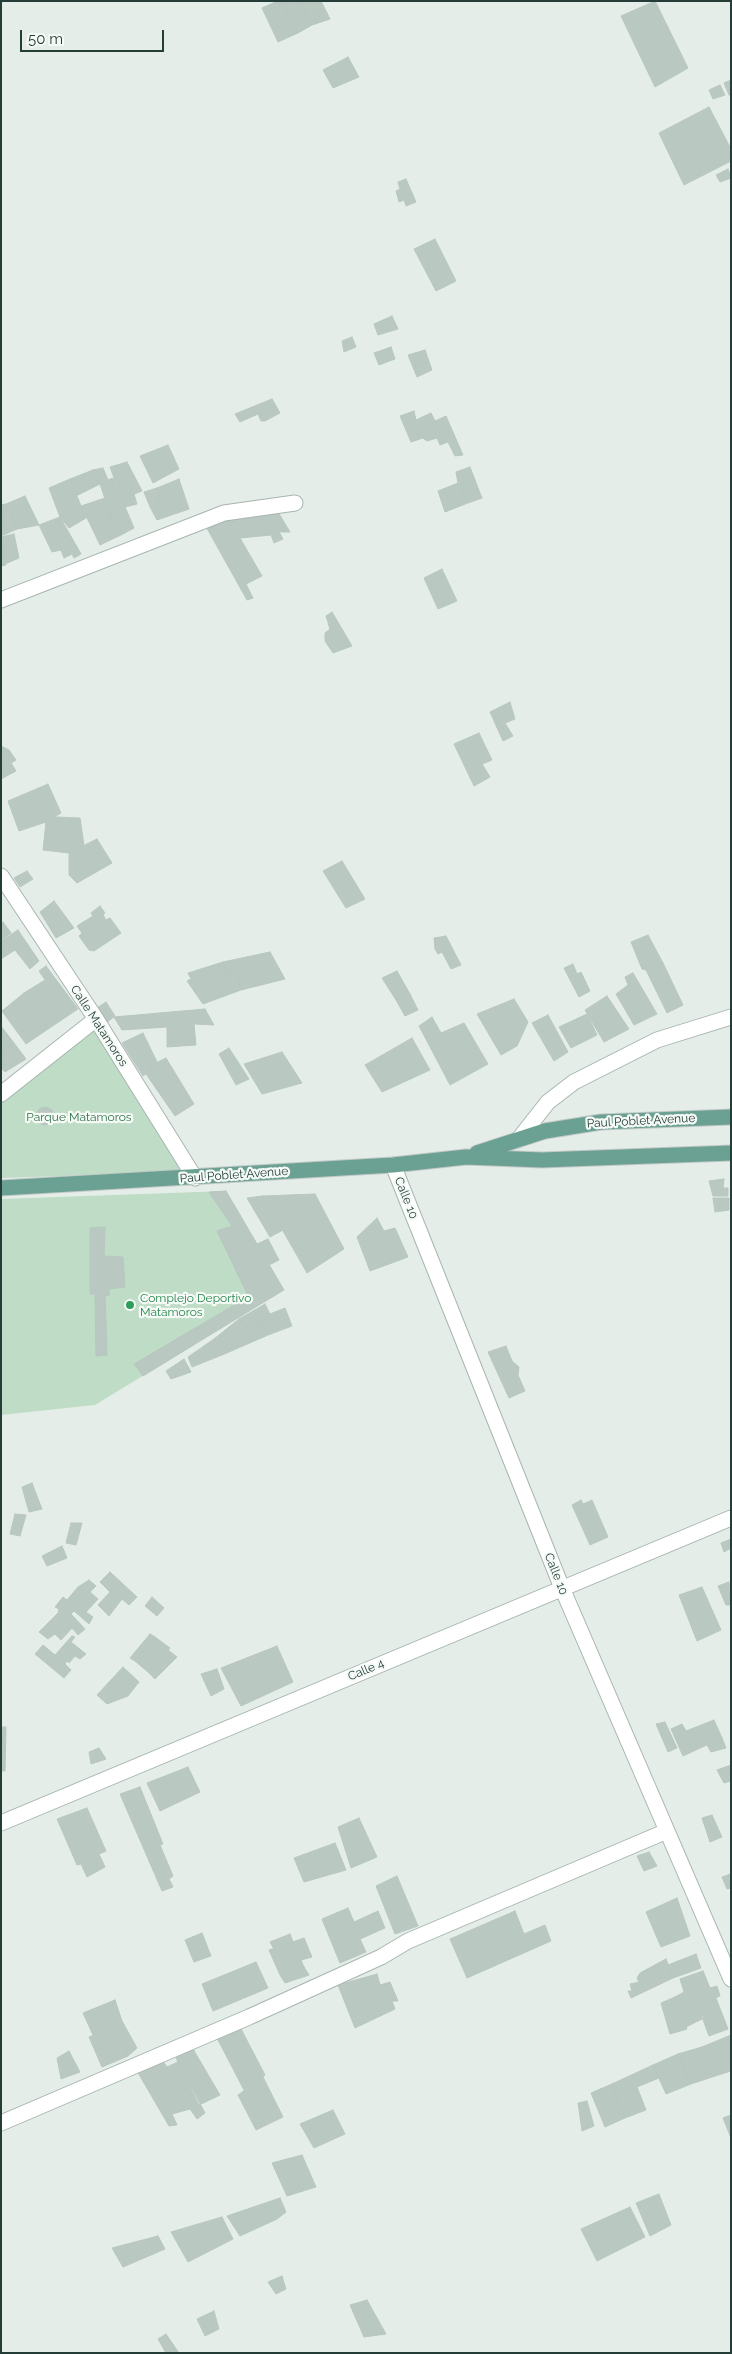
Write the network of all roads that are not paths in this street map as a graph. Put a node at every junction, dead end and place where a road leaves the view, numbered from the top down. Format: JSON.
{"nodes":[{"id":1,"x":295,"y":503,"type":"dead end"},
{"id":2,"x":1,"y":600,"type":"edge"},
{"id":3,"x":1,"y":876,"type":"edge"},
{"id":4,"x":731,"y":1017,"type":"edge"},
{"id":5,"x":96,"y":1019,"type":"junction"},
{"id":6,"x":1,"y":1094,"type":"edge"},
{"id":7,"x":731,"y":1117,"type":"edge"},
{"id":8,"x":518,"y":1140,"type":"junction"},
{"id":9,"x":731,"y":1153,"type":"edge"},
{"id":10,"x":466,"y":1156,"type":"junction"},
{"id":11,"x":393,"y":1165,"type":"junction"},
{"id":12,"x":195,"y":1178,"type":"junction"},
{"id":13,"x":1,"y":1188,"type":"edge"},
{"id":14,"x":731,"y":1518,"type":"edge"},
{"id":15,"x":562,"y":1588,"type":"junction"},
{"id":16,"x":1,"y":1823,"type":"edge"},
{"id":17,"x":667,"y":1831,"type":"junction"},
{"id":18,"x":731,"y":1979,"type":"edge"},
{"id":19,"x":1,"y":2123,"type":"edge"}],
"edges":[{"from":1,"to":2,"type":"street"},
{"from":3,"to":5,"type":"street","name":"Calle Matamoros"},
{"from":4,"to":8,"type":"street"},
{"from":5,"to":6,"type":"street"},
{"from":5,"to":12,"type":"street","name":"Calle Matamoros"},
{"from":7,"to":8,"type":"main road","name":"Paul Poblet Avenue"},
{"from":8,"to":10,"type":"main road","name":"Paul Poblet Avenue"},
{"from":9,"to":10,"type":"main road","name":"Paul Poblet Avenue"},
{"from":10,"to":11,"type":"main road","name":"Paul Poblet Avenue"},
{"from":11,"to":12,"type":"main road","name":"Paul Poblet Avenue"},
{"from":11,"to":15,"type":"street","name":"Calle 10"},
{"from":12,"to":13,"type":"main road","name":"Paul Poblet Avenue"},
{"from":14,"to":15,"type":"street","name":"Calle 4"},
{"from":15,"to":16,"type":"street","name":"Calle 4"},
{"from":15,"to":17,"type":"street","name":"Calle 10"},
{"from":17,"to":18,"type":"street","name":"Calle 10"},
{"from":17,"to":19,"type":"street"}]}
